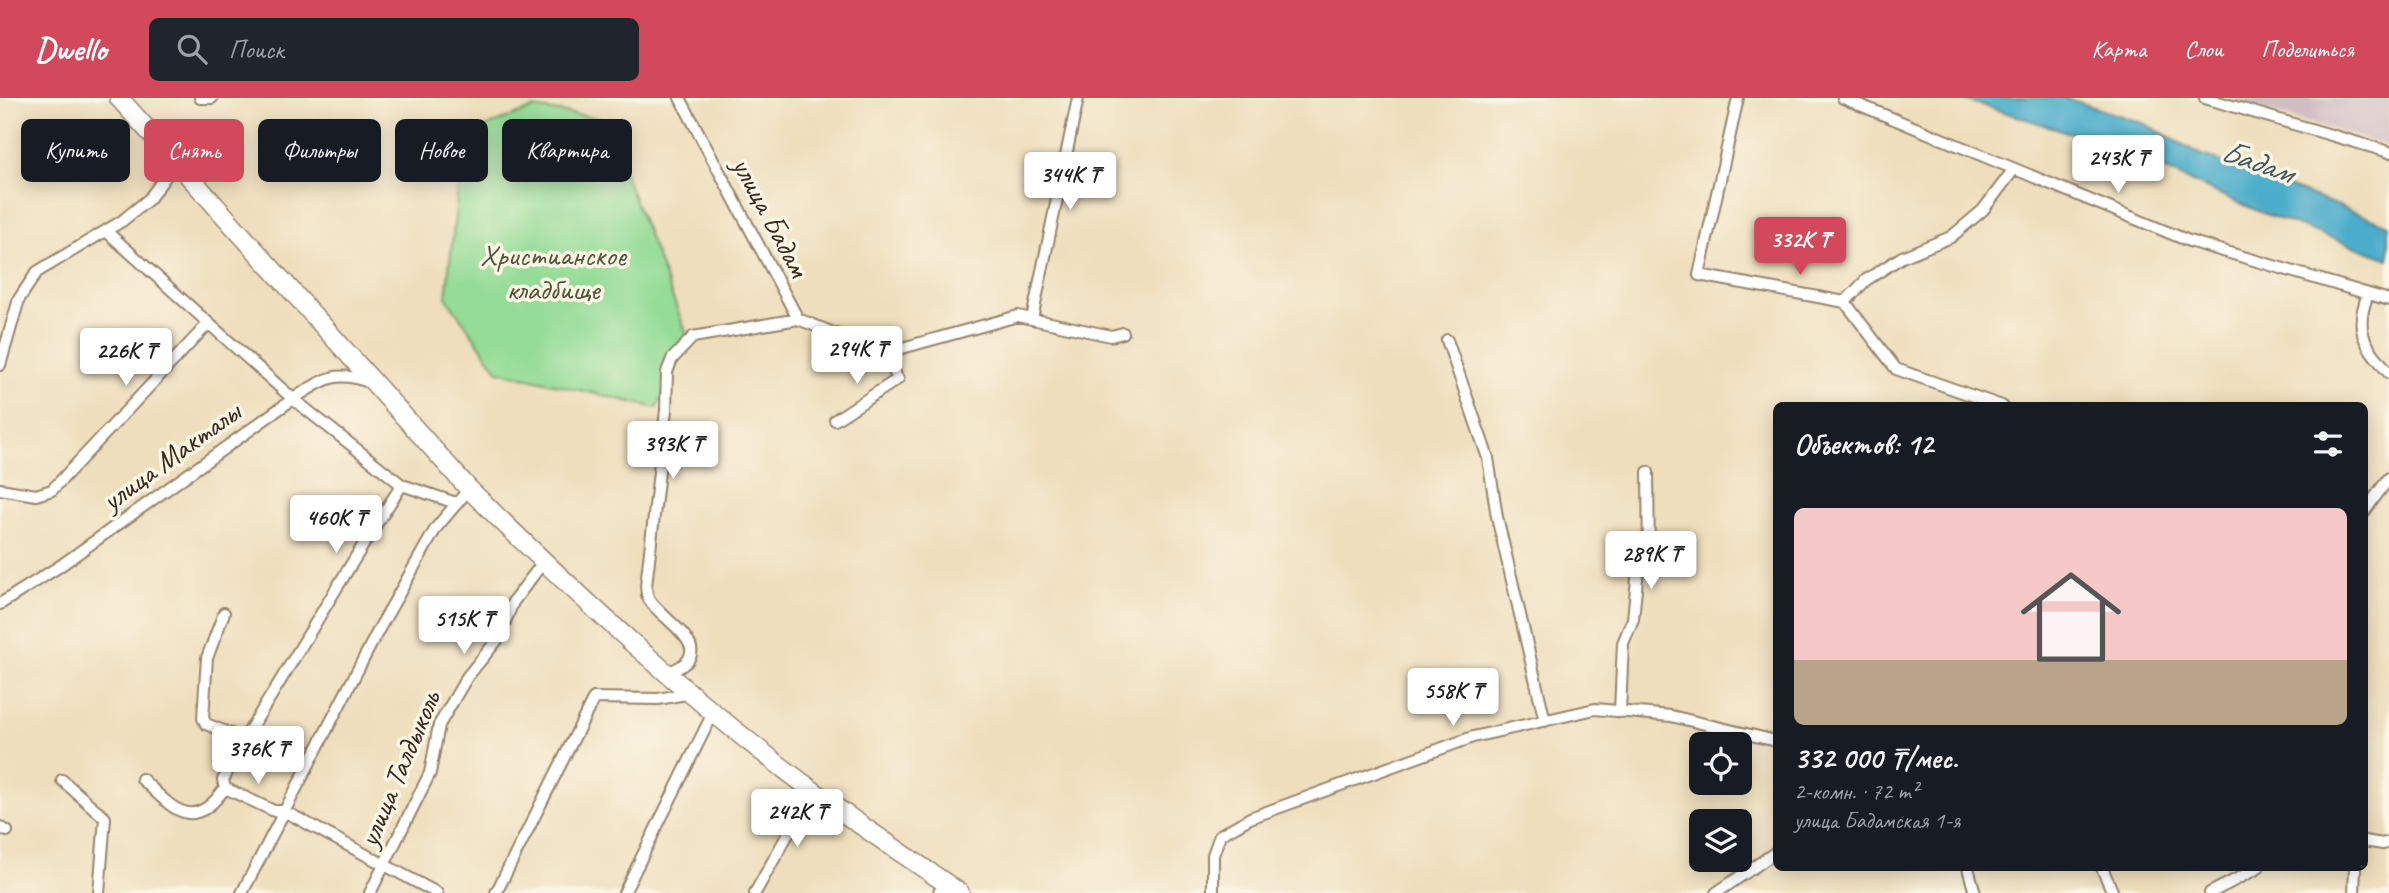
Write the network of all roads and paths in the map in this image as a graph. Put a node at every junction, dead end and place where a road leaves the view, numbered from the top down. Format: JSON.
{"nodes":[{"id":1,"x":119,"y":98,"type":"edge"},
{"id":2,"x":200,"y":98,"type":"edge"},
{"id":3,"x":212,"y":98,"type":"edge"},
{"id":4,"x":680,"y":98,"type":"edge"},
{"id":5,"x":1078,"y":98,"type":"edge"},
{"id":6,"x":1738,"y":98,"type":"edge"},
{"id":7,"x":1843,"y":98,"type":"edge"},
{"id":8,"x":2204,"y":98,"type":"edge"},
{"id":9,"x":144,"y":125,"type":"edge"},
{"id":10,"x":2389,"y":152,"type":"edge"},
{"id":11,"x":2014,"y":169,"type":"junction"},
{"id":12,"x":162,"y":182,"type":"edge"},
{"id":13,"x":196,"y":182,"type":"edge"},
{"id":14,"x":106,"y":230,"type":"junction"},
{"id":15,"x":2368,"y":294,"type":"junction"},
{"id":16,"x":2389,"y":300,"type":"edge"},
{"id":17,"x":1845,"y":303,"type":"junction"},
{"id":18,"x":797,"y":319,"type":"junction"},
{"id":19,"x":1031,"y":319,"type":"junction"},
{"id":20,"x":207,"y":324,"type":"junction"},
{"id":21,"x":1122,"y":333,"type":"dead end"},
{"id":22,"x":1447,"y":340,"type":"dead end"},
{"id":23,"x":884,"y":354,"type":"junction"},
{"id":24,"x":0,"y":365,"type":"edge"},
{"id":25,"x":2389,"y":373,"type":"edge"},
{"id":26,"x":379,"y":386,"type":"junction"},
{"id":27,"x":293,"y":399,"type":"junction"},
{"id":28,"x":1991,"y":402,"type":"edge"},
{"id":29,"x":835,"y":420,"type":"dead end"},
{"id":30,"x":1648,"y":472,"type":"dead end"},
{"id":31,"x":2389,"y":478,"type":"edge"},
{"id":32,"x":402,"y":485,"type":"junction"},
{"id":33,"x":0,"y":489,"type":"edge"},
{"id":34,"x":469,"y":489,"type":"junction"},
{"id":35,"x":456,"y":503,"type":"junction"},
{"id":36,"x":2368,"y":507,"type":"edge"},
{"id":37,"x":544,"y":561,"type":"junction"},
{"id":38,"x":0,"y":604,"type":"edge"},
{"id":39,"x":224,"y":613,"type":"dead end"},
{"id":40,"x":669,"y":673,"type":"junction"},
{"id":41,"x":692,"y":693,"type":"junction"},
{"id":42,"x":714,"y":711,"type":"junction"},
{"id":43,"x":1620,"y":712,"type":"junction"},
{"id":44,"x":1545,"y":721,"type":"junction"},
{"id":45,"x":244,"y":739,"type":"junction"},
{"id":46,"x":1773,"y":740,"type":"edge"},
{"id":47,"x":142,"y":779,"type":"dead end"},
{"id":48,"x":62,"y":780,"type":"dead end"},
{"id":49,"x":225,"y":788,"type":"junction"},
{"id":50,"x":812,"y":791,"type":"junction"},
{"id":51,"x":284,"y":811,"type":"junction"},
{"id":52,"x":2368,"y":842,"type":"edge"},
{"id":53,"x":2387,"y":844,"type":"edge"},
{"id":54,"x":1773,"y":854,"type":"edge"},
{"id":55,"x":386,"y":865,"type":"junction"},
{"id":56,"x":1969,"y":871,"type":"edge"},
{"id":57,"x":2103,"y":871,"type":"edge"},
{"id":58,"x":2252,"y":871,"type":"edge"},
{"id":59,"x":2355,"y":871,"type":"edge"},
{"id":60,"x":99,"y":893,"type":"edge"},
{"id":61,"x":242,"y":893,"type":"edge"},
{"id":62,"x":370,"y":893,"type":"edge"},
{"id":63,"x":437,"y":893,"type":"edge"},
{"id":64,"x":496,"y":893,"type":"edge"},
{"id":65,"x":624,"y":893,"type":"edge"},
{"id":66,"x":755,"y":893,"type":"edge"},
{"id":67,"x":960,"y":893,"type":"edge"},
{"id":68,"x":1213,"y":893,"type":"edge"},
{"id":69,"x":1716,"y":893,"type":"edge"},
{"id":70,"x":1975,"y":893,"type":"edge"},
{"id":71,"x":2113,"y":893,"type":"edge"},
{"id":72,"x":2210,"y":893,"type":"edge"},
{"id":73,"x":2354,"y":893,"type":"edge"}],
"edges":[{"from":1,"to":9,"type":"highway"},
{"from":2,"to":3,"type":"street"},
{"from":4,"to":18,"type":"street","name":"улица Бадам"},
{"from":5,"to":19,"type":"street"},
{"from":6,"to":17,"type":"street"},
{"from":7,"to":11,"type":"street"},
{"from":8,"to":10,"type":"street"},
{"from":11,"to":15,"type":"street"},
{"from":11,"to":17,"type":"street"},
{"from":12,"to":14,"type":"street"},
{"from":13,"to":26,"type":"highway"},
{"from":14,"to":20,"type":"street"},
{"from":14,"to":24,"type":"street"},
{"from":15,"to":16,"type":"street"},
{"from":15,"to":25,"type":"street"},
{"from":17,"to":28,"type":"street"},
{"from":18,"to":23,"type":"street","name":"улица Бадам"},
{"from":18,"to":40,"type":"street"},
{"from":19,"to":21,"type":"street"},
{"from":19,"to":23,"type":"street"},
{"from":20,"to":27,"type":"street"},
{"from":20,"to":33,"type":"street"},
{"from":22,"to":44,"type":"street"},
{"from":23,"to":29,"type":"street"},
{"from":26,"to":27,"type":"street","name":"улица Макталы"},
{"from":26,"to":34,"type":"highway"},
{"from":27,"to":32,"type":"street"},
{"from":27,"to":38,"type":"street","name":"улица Макталы"},
{"from":30,"to":43,"type":"street"},
{"from":31,"to":36,"type":"street"},
{"from":32,"to":35,"type":"street"},
{"from":32,"to":45,"type":"street"},
{"from":34,"to":35,"type":"street"},
{"from":34,"to":37,"type":"highway"},
{"from":35,"to":51,"type":"street"},
{"from":37,"to":40,"type":"highway"},
{"from":37,"to":55,"type":"street","name":"улица Талдыколь"},
{"from":39,"to":45,"type":"street"},
{"from":40,"to":41,"type":"highway"},
{"from":41,"to":42,"type":"highway"},
{"from":41,"to":64,"type":"street"},
{"from":42,"to":50,"type":"highway"},
{"from":42,"to":65,"type":"street"},
{"from":43,"to":44,"type":"street"},
{"from":43,"to":46,"type":"street"},
{"from":44,"to":68,"type":"street"},
{"from":45,"to":49,"type":"street"},
{"from":47,"to":49,"type":"street"},
{"from":48,"to":60,"type":"street"},
{"from":49,"to":51,"type":"street"},
{"from":50,"to":66,"type":"street"},
{"from":50,"to":67,"type":"highway"},
{"from":51,"to":55,"type":"street"},
{"from":51,"to":61,"type":"street"},
{"from":52,"to":53,"type":"street"},
{"from":54,"to":69,"type":"street"},
{"from":55,"to":62,"type":"street","name":"улица Талдыколь"},
{"from":55,"to":63,"type":"street"},
{"from":56,"to":70,"type":"street"},
{"from":57,"to":71,"type":"street"},
{"from":58,"to":72,"type":"street"},
{"from":59,"to":73,"type":"street"}]}
